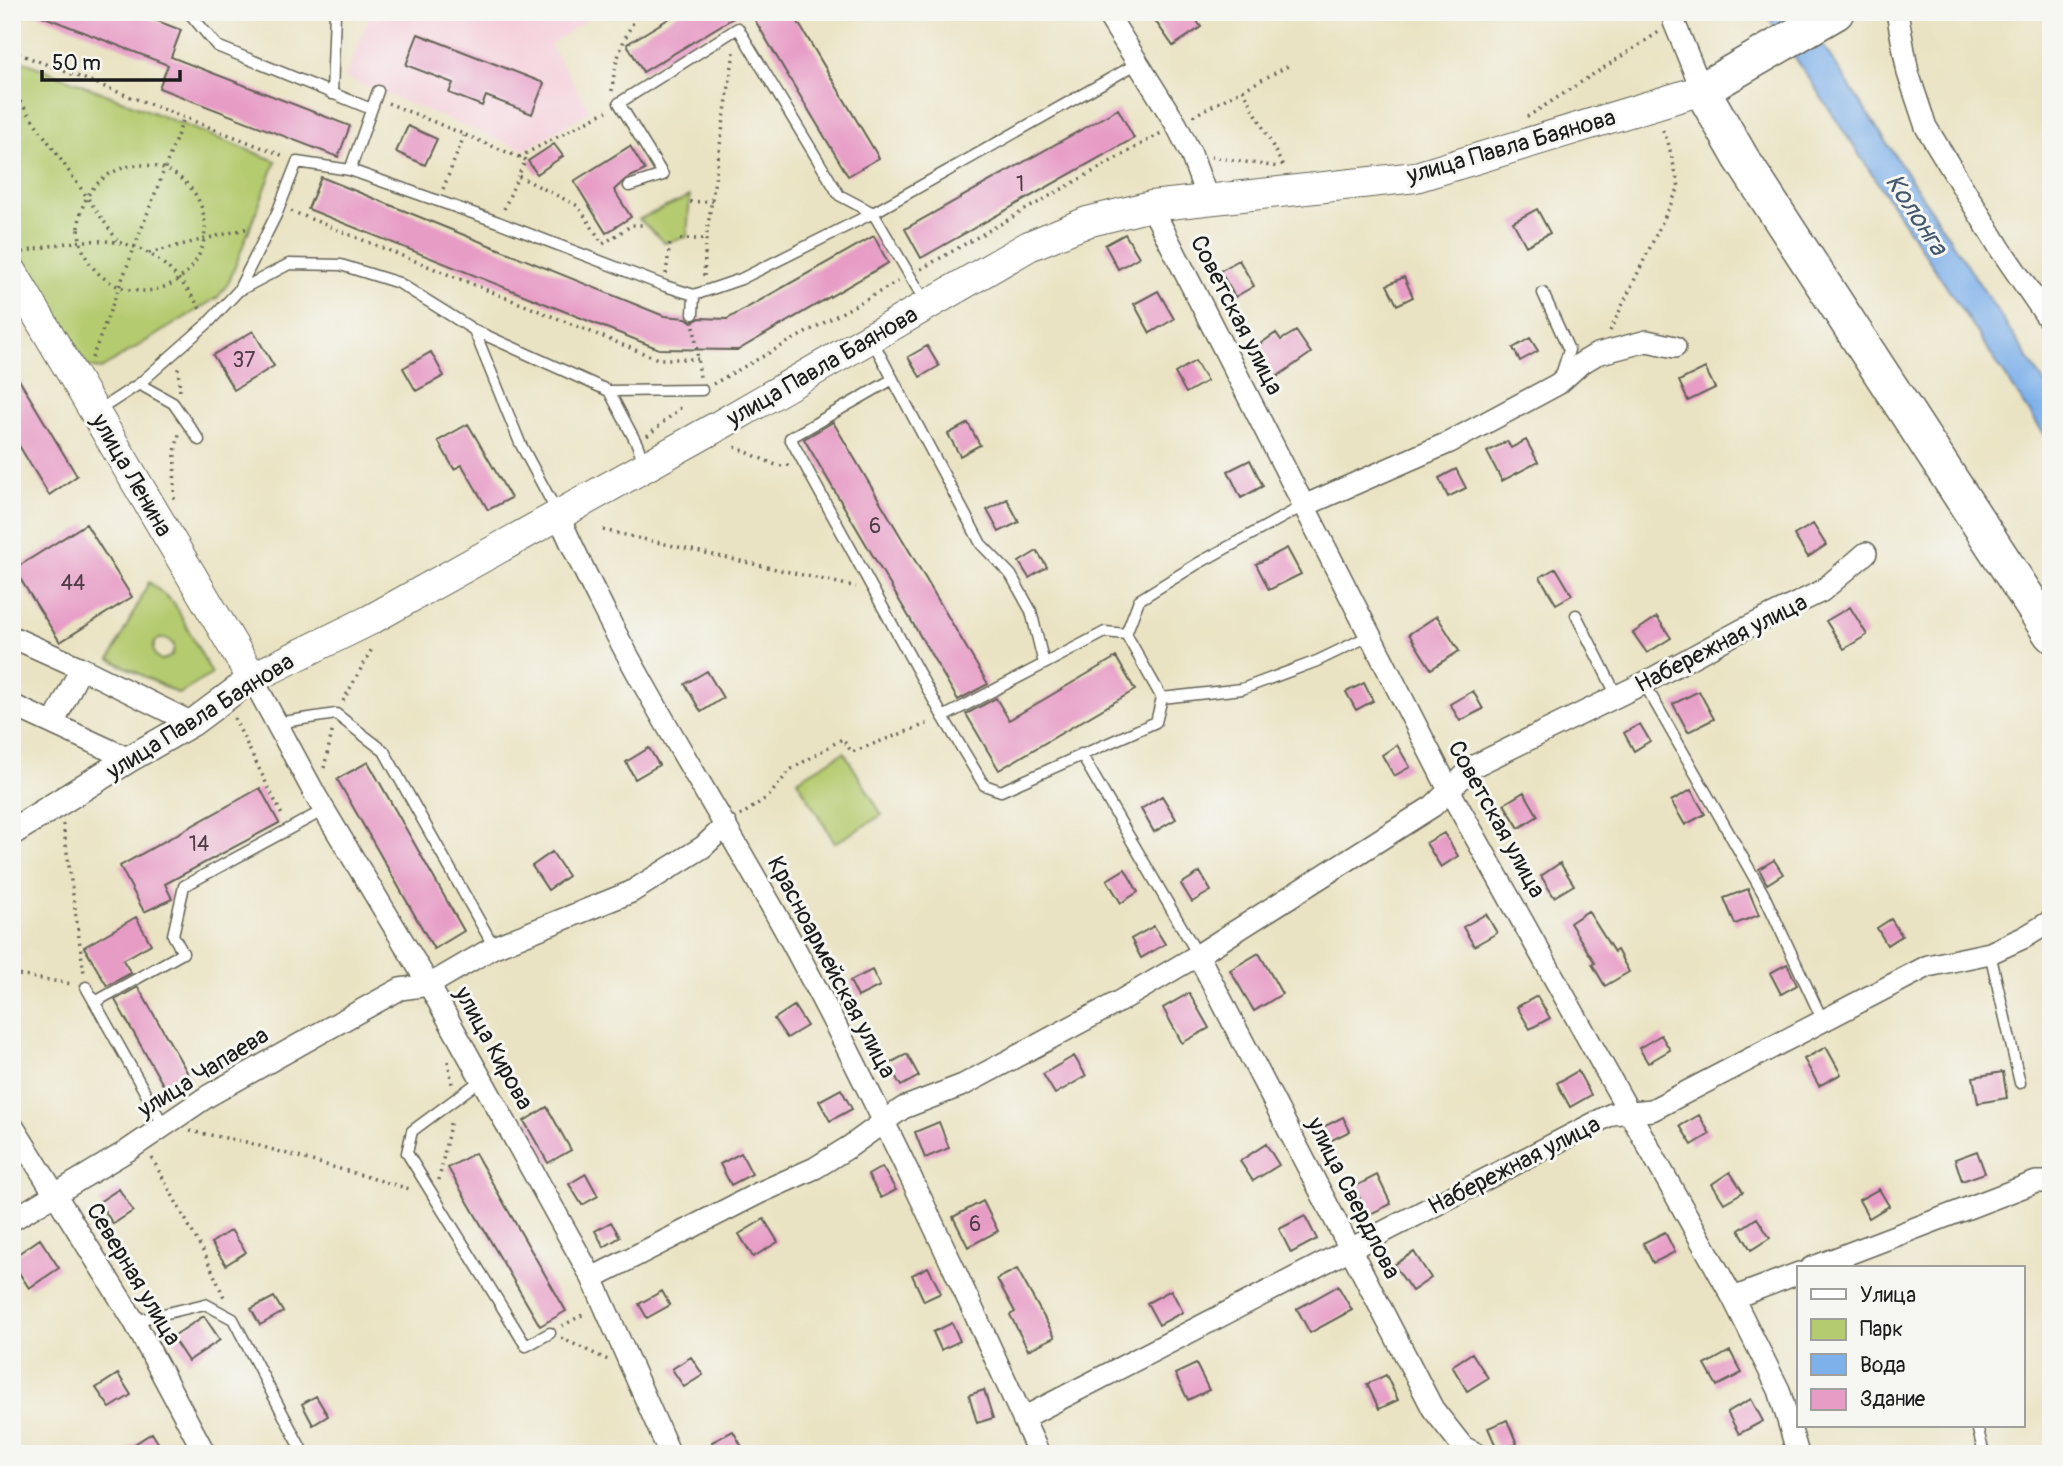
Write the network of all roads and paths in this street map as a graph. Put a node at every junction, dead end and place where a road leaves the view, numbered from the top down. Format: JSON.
{"nodes":[{"id":1,"x":185,"y":12,"type":"edge"},
{"id":2,"x":335,"y":12,"type":"edge"},
{"id":3,"x":640,"y":12,"type":"edge"},
{"id":4,"x":1107,"y":12,"type":"edge"},
{"id":5,"x":1836,"y":12,"type":"edge"},
{"id":6,"x":1897,"y":12,"type":"edge"},
{"id":7,"x":1674,"y":17,"type":"edge"},
{"id":8,"x":738,"y":28,"type":"junction"},
{"id":9,"x":12,"y":51,"type":"edge"},
{"id":10,"x":1138,"y":63,"type":"junction"},
{"id":11,"x":1290,"y":65,"type":"dead end"},
{"id":12,"x":1243,"y":89,"type":"junction"},
{"id":13,"x":12,"y":90,"type":"edge"},
{"id":14,"x":1702,"y":90,"type":"junction"},
{"id":15,"x":332,"y":94,"type":"junction"},
{"id":16,"x":375,"y":99,"type":"junction"},
{"id":17,"x":1651,"y":104,"type":"junction"},
{"id":18,"x":615,"y":106,"type":"junction"},
{"id":19,"x":184,"y":118,"type":"junction"},
{"id":20,"x":1518,"y":122,"type":"dead end"},
{"id":21,"x":1176,"y":124,"type":"junction"},
{"id":22,"x":464,"y":136,"type":"junction"},
{"id":23,"x":1191,"y":154,"type":"junction"},
{"id":24,"x":519,"y":157,"type":"junction"},
{"id":25,"x":298,"y":162,"type":"junction"},
{"id":26,"x":1296,"y":167,"type":"dead end"},
{"id":27,"x":1283,"y":168,"type":"junction"},
{"id":28,"x":164,"y":169,"type":"junction"},
{"id":29,"x":350,"y":170,"type":"junction"},
{"id":30,"x":518,"y":176,"type":"junction"},
{"id":31,"x":629,"y":186,"type":"dead end"},
{"id":32,"x":86,"y":197,"type":"junction"},
{"id":33,"x":1208,"y":200,"type":"junction"},
{"id":34,"x":438,"y":201,"type":"junction"},
{"id":35,"x":713,"y":201,"type":"junction"},
{"id":36,"x":690,"y":202,"type":"dead end"},
{"id":37,"x":1151,"y":206,"type":"junction"},
{"id":38,"x":279,"y":207,"type":"junction"},
{"id":39,"x":873,"y":213,"type":"junction"},
{"id":40,"x":498,"y":222,"type":"junction"},
{"id":41,"x":646,"y":225,"type":"dead end"},
{"id":42,"x":249,"y":228,"type":"dead end"},
{"id":43,"x":205,"y":239,"type":"junction"},
{"id":44,"x":680,"y":239,"type":"dead end"},
{"id":45,"x":706,"y":239,"type":"junction"},
{"id":46,"x":117,"y":240,"type":"junction"},
{"id":47,"x":79,"y":241,"type":"junction"},
{"id":48,"x":670,"y":242,"type":"dead end"},
{"id":49,"x":135,"y":245,"type":"junction"},
{"id":50,"x":148,"y":253,"type":"junction"},
{"id":51,"x":16,"y":262,"type":"edge"},
{"id":52,"x":179,"y":281,"type":"junction"},
{"id":53,"x":665,"y":286,"type":"junction"},
{"id":54,"x":119,"y":288,"type":"junction"},
{"id":55,"x":238,"y":291,"type":"junction"},
{"id":56,"x":1543,"y":293,"type":"dead end"},
{"id":57,"x":698,"y":294,"type":"junction"},
{"id":58,"x":928,"y":305,"type":"junction"},
{"id":59,"x":693,"y":314,"type":"joint"},
{"id":60,"x":208,"y":323,"type":"junction"},
{"id":61,"x":2051,"y":323,"type":"edge"},
{"id":62,"x":474,"y":330,"type":"junction"},
{"id":63,"x":871,"y":338,"type":"junction"},
{"id":64,"x":1675,"y":347,"type":"dead end"},
{"id":65,"x":1597,"y":354,"type":"junction"},
{"id":66,"x":87,"y":369,"type":"dead end"},
{"id":67,"x":893,"y":379,"type":"junction"},
{"id":68,"x":139,"y":384,"type":"junction"},
{"id":69,"x":1558,"y":384,"type":"junction"},
{"id":70,"x":702,"y":390,"type":"dead end"},
{"id":71,"x":610,"y":391,"type":"junction"},
{"id":72,"x":96,"y":412,"type":"junction"},
{"id":73,"x":199,"y":440,"type":"dead end"},
{"id":74,"x":735,"y":447,"type":"dead end"},
{"id":75,"x":802,"y":463,"type":"junction"},
{"id":76,"x":646,"y":466,"type":"junction"},
{"id":77,"x":1306,"y":505,"type":"junction"},
{"id":78,"x":558,"y":514,"type":"junction"},
{"id":79,"x":603,"y":530,"type":"dead end"},
{"id":80,"x":1866,"y":554,"type":"dead end"},
{"id":81,"x":875,"y":592,"type":"junction"},
{"id":82,"x":1576,"y":615,"type":"dead end"},
{"id":83,"x":1126,"y":634,"type":"junction"},
{"id":84,"x":2051,"y":634,"type":"edge"},
{"id":85,"x":1371,"y":635,"type":"junction"},
{"id":86,"x":12,"y":637,"type":"edge"},
{"id":87,"x":1044,"y":664,"type":"junction"},
{"id":88,"x":80,"y":668,"type":"junction"},
{"id":89,"x":252,"y":678,"type":"junction"},
{"id":90,"x":1644,"y":683,"type":"junction"},
{"id":91,"x":1617,"y":696,"type":"junction"},
{"id":92,"x":1162,"y":698,"type":"junction"},
{"id":93,"x":12,"y":705,"type":"edge"},
{"id":94,"x":943,"y":717,"type":"junction"},
{"id":95,"x":234,"y":718,"type":"dead end"},
{"id":96,"x":54,"y":722,"type":"junction"},
{"id":97,"x":192,"y":723,"type":"junction"},
{"id":98,"x":276,"y":723,"type":"junction"},
{"id":99,"x":1081,"y":754,"type":"junction"},
{"id":100,"x":129,"y":759,"type":"junction"},
{"id":101,"x":1449,"y":790,"type":"junction"},
{"id":102,"x":324,"y":810,"type":"junction"},
{"id":103,"x":62,"y":822,"type":"dead end"},
{"id":104,"x":726,"y":825,"type":"junction"},
{"id":105,"x":289,"y":828,"type":"junction"},
{"id":106,"x":12,"y":832,"type":"edge"},
{"id":107,"x":2051,"y":921,"type":"edge"},
{"id":108,"x":494,"y":947,"type":"junction"},
{"id":109,"x":1990,"y":953,"type":"junction"},
{"id":110,"x":1198,"y":955,"type":"junction"},
{"id":111,"x":12,"y":974,"type":"edge"},
{"id":112,"x":429,"y":985,"type":"junction"},
{"id":113,"x":86,"y":987,"type":"junction"},
{"id":114,"x":95,"y":1002,"type":"junction"},
{"id":115,"x":1823,"y":1021,"type":"junction"},
{"id":116,"x":481,"y":1080,"type":"junction"},
{"id":117,"x":2020,"y":1083,"type":"dead end"},
{"id":118,"x":1629,"y":1113,"type":"junction"},
{"id":119,"x":884,"y":1122,"type":"junction"},
{"id":120,"x":12,"y":1125,"type":"edge"},
{"id":121,"x":164,"y":1126,"type":"junction"},
{"id":122,"x":142,"y":1140,"type":"junction"},
{"id":123,"x":2051,"y":1182,"type":"edge"},
{"id":124,"x":55,"y":1195,"type":"junction"},
{"id":125,"x":435,"y":1196,"type":"junction"},
{"id":126,"x":12,"y":1220,"type":"edge"},
{"id":127,"x":1352,"y":1249,"type":"junction"},
{"id":128,"x":1816,"y":1266,"type":"edge"},
{"id":129,"x":1797,"y":1274,"type":"edge"},
{"id":130,"x":592,"y":1278,"type":"junction"},
{"id":131,"x":1733,"y":1298,"type":"junction"},
{"id":132,"x":603,"y":1303,"type":"junction"},
{"id":133,"x":233,"y":1318,"type":"junction"},
{"id":134,"x":134,"y":1321,"type":"junction"},
{"id":135,"x":550,"y":1333,"type":"junction"},
{"id":136,"x":635,"y":1372,"type":"junction"},
{"id":137,"x":1023,"y":1418,"type":"junction"},
{"id":138,"x":1978,"y":1428,"type":"edge"},
{"id":139,"x":205,"y":1454,"type":"edge"},
{"id":140,"x":304,"y":1454,"type":"edge"},
{"id":141,"x":670,"y":1454,"type":"edge"},
{"id":142,"x":1039,"y":1454,"type":"edge"},
{"id":143,"x":1477,"y":1454,"type":"edge"},
{"id":144,"x":1798,"y":1454,"type":"edge"},
{"id":145,"x":1984,"y":1454,"type":"edge"}],
"edges":[{"from":1,"to":15,"type":"lane"},
{"from":2,"to":15,"type":"lane"},
{"from":3,"to":18,"type":"path"},
{"from":4,"to":10,"type":"street","name":"Советская улица"},
{"from":5,"to":14,"type":"highway"},
{"from":6,"to":61,"type":"street"},
{"from":7,"to":14,"type":"street"},
{"from":7,"to":20,"type":"path"},
{"from":8,"to":18,"type":"lane"},
{"from":8,"to":35,"type":"path"},
{"from":8,"to":39,"type":"lane"},
{"from":9,"to":19,"type":"path"},
{"from":10,"to":21,"type":"street","name":"Советская улица"},
{"from":10,"to":39,"type":"lane"},
{"from":11,"to":12,"type":"path"},
{"from":12,"to":21,"type":"path"},
{"from":12,"to":27,"type":"path"},
{"from":13,"to":32,"type":"path"},
{"from":14,"to":17,"type":"main road","name":"улица Павла Баянова"},
{"from":14,"to":84,"type":"highway"},
{"from":15,"to":16,"type":"lane"},
{"from":16,"to":22,"type":"path"},
{"from":16,"to":29,"type":"lane"},
{"from":17,"to":33,"type":"main road","name":"улица Павла Баянова"},
{"from":17,"to":65,"type":"path"},
{"from":18,"to":24,"type":"path"},
{"from":18,"to":31,"type":"lane"},
{"from":19,"to":25,"type":"path"},
{"from":19,"to":28,"type":"path"},
{"from":21,"to":23,"type":"street","name":"Советская улица"},
{"from":22,"to":24,"type":"path"},
{"from":22,"to":34,"type":"path"},
{"from":23,"to":27,"type":"path"},
{"from":23,"to":33,"type":"street","name":"Советская улица"},
{"from":24,"to":30,"type":"path"},
{"from":25,"to":29,"type":"lane"},
{"from":25,"to":38,"type":"lane"},
{"from":26,"to":27,"type":"path"},
{"from":28,"to":32,"type":"path"},
{"from":28,"to":43,"type":"path"},
{"from":28,"to":49,"type":"path"},
{"from":29,"to":34,"type":"lane"},
{"from":30,"to":40,"type":"path"},
{"from":30,"to":41,"type":"path"},
{"from":32,"to":46,"type":"path"},
{"from":32,"to":47,"type":"path"},
{"from":33,"to":37,"type":"main road","name":"улица Павла Баянова"},
{"from":34,"to":40,"type":"lane"},
{"from":35,"to":36,"type":"path"},
{"from":35,"to":45,"type":"path"},
{"from":37,"to":58,"type":"main road","name":"улица Павла Баянова"},
{"from":37,"to":77,"type":"street","name":"Советская улица"},
{"from":38,"to":55,"type":"lane"},
{"from":38,"to":59,"type":"path"},
{"from":39,"to":57,"type":"lane"},
{"from":39,"to":58,"type":"lane"},
{"from":40,"to":53,"type":"lane"},
{"from":42,"to":43,"type":"path"},
{"from":43,"to":50,"type":"path"},
{"from":43,"to":52,"type":"path"},
{"from":44,"to":45,"type":"path"},
{"from":45,"to":57,"type":"path"},
{"from":46,"to":47,"type":"path"},
{"from":46,"to":49,"type":"path"},
{"from":47,"to":51,"type":"path"},
{"from":47,"to":54,"type":"path"},
{"from":48,"to":53,"type":"path"},
{"from":49,"to":50,"type":"path"},
{"from":49,"to":54,"type":"path"},
{"from":50,"to":52,"type":"path"},
{"from":51,"to":72,"type":"main road","name":"улица Ленина"},
{"from":52,"to":54,"type":"path"},
{"from":52,"to":60,"type":"path"},
{"from":53,"to":57,"type":"lane"},
{"from":54,"to":66,"type":"path"},
{"from":55,"to":60,"type":"lane"},
{"from":55,"to":62,"type":"lane"},
{"from":56,"to":69,"type":"lane"},
{"from":57,"to":59,"type":"lane"},
{"from":58,"to":63,"type":"main road","name":"улица Павла Баянова"},
{"from":60,"to":68,"type":"lane"},
{"from":62,"to":71,"type":"lane"},
{"from":62,"to":78,"type":"lane"},
{"from":63,"to":67,"type":"lane"},
{"from":63,"to":76,"type":"main road","name":"улица Павла Баянова"},
{"from":64,"to":65,"type":"street"},
{"from":65,"to":69,"type":"street"},
{"from":67,"to":75,"type":"lane"},
{"from":67,"to":87,"type":"lane"},
{"from":68,"to":72,"type":"lane"},
{"from":68,"to":73,"type":"lane"},
{"from":69,"to":77,"type":"street"},
{"from":70,"to":71,"type":"lane"},
{"from":71,"to":76,"type":"lane"},
{"from":72,"to":89,"type":"main road","name":"улица Ленина"},
{"from":74,"to":75,"type":"path"},
{"from":75,"to":81,"type":"lane"},
{"from":76,"to":78,"type":"main road","name":"улица Павла Баянова"},
{"from":77,"to":83,"type":"lane"},
{"from":77,"to":85,"type":"street","name":"Советская улица"},
{"from":78,"to":89,"type":"main road","name":"улица Павла Баянова"},
{"from":78,"to":104,"type":"street","name":"Красноармейская улица"},
{"from":79,"to":81,"type":"path"},
{"from":80,"to":90,"type":"street","name":"Набережная улица"},
{"from":81,"to":94,"type":"lane"},
{"from":82,"to":91,"type":"lane"},
{"from":83,"to":87,"type":"lane"},
{"from":83,"to":92,"type":"lane"},
{"from":85,"to":92,"type":"lane"},
{"from":85,"to":101,"type":"street","name":"Советская улица"},
{"from":86,"to":88,"type":"street"},
{"from":87,"to":94,"type":"lane"},
{"from":88,"to":96,"type":"street"},
{"from":88,"to":97,"type":"street"},
{"from":89,"to":97,"type":"street","name":"улица Павла Баянова"},
{"from":89,"to":98,"type":"street","name":"улица Кирова"},
{"from":90,"to":91,"type":"street","name":"Набережная улица"},
{"from":90,"to":115,"type":"lane"},
{"from":91,"to":101,"type":"street","name":"Набережная улица"},
{"from":92,"to":99,"type":"lane"},
{"from":93,"to":96,"type":"street"},
{"from":94,"to":99,"type":"lane"},
{"from":94,"to":104,"type":"path"},
{"from":95,"to":105,"type":"path"},
{"from":96,"to":100,"type":"street"},
{"from":97,"to":100,"type":"street","name":"улица Павла Баянова"},
{"from":98,"to":102,"type":"street","name":"улица Кирова"},
{"from":98,"to":108,"type":"lane"},
{"from":99,"to":110,"type":"lane"},
{"from":100,"to":106,"type":"street","name":"улица Павла Баянова"},
{"from":101,"to":110,"type":"street","name":"Набережная улица"},
{"from":101,"to":118,"type":"street","name":"Советская улица"},
{"from":102,"to":105,"type":"lane"},
{"from":102,"to":112,"type":"street","name":"улица Кирова"},
{"from":103,"to":113,"type":"path"},
{"from":104,"to":108,"type":"street","name":"улица Чапаева"},
{"from":104,"to":119,"type":"street","name":"Красноармейская улица"},
{"from":105,"to":114,"type":"lane"},
{"from":107,"to":109,"type":"street","name":"Набережная улица"},
{"from":108,"to":112,"type":"street","name":"улица Чапаева"},
{"from":109,"to":115,"type":"street","name":"Набережная улица"},
{"from":109,"to":117,"type":"lane"},
{"from":110,"to":119,"type":"street","name":"Набережная улица"},
{"from":110,"to":127,"type":"street","name":"улица Свердлова"},
{"from":111,"to":113,"type":"path"},
{"from":112,"to":116,"type":"street","name":"улица Кирова"},
{"from":112,"to":121,"type":"street","name":"улица Чапаева"},
{"from":113,"to":114,"type":"lane"},
{"from":114,"to":121,"type":"lane"},
{"from":115,"to":118,"type":"street","name":"Набережная улица"},
{"from":116,"to":125,"type":"lane"},
{"from":116,"to":130,"type":"street","name":"улица Кирова"},
{"from":118,"to":127,"type":"street","name":"Набережная улица"},
{"from":118,"to":131,"type":"street","name":"Советская улица"},
{"from":119,"to":130,"type":"street","name":"Набережная улица"},
{"from":119,"to":137,"type":"street","name":"Красноармейская улица"},
{"from":120,"to":124,"type":"street","name":"Северная улица"},
{"from":121,"to":122,"type":"street","name":"улица Чапаева"},
{"from":121,"to":125,"type":"path"},
{"from":122,"to":124,"type":"street","name":"улица Чапаева"},
{"from":122,"to":133,"type":"path"},
{"from":123,"to":128,"type":"street"},
{"from":124,"to":126,"type":"street","name":"улица Чапаева"},
{"from":124,"to":134,"type":"street","name":"Северная улица"},
{"from":125,"to":135,"type":"lane"},
{"from":127,"to":137,"type":"street","name":"Набережная улица"},
{"from":127,"to":143,"type":"street","name":"улица Свердлова"},
{"from":129,"to":131,"type":"street"},
{"from":130,"to":132,"type":"street","name":"улица Кирова"},
{"from":131,"to":144,"type":"street","name":"Советская улица"},
{"from":132,"to":135,"type":"path"},
{"from":132,"to":136,"type":"street","name":"улица Кирова"},
{"from":133,"to":134,"type":"lane"},
{"from":133,"to":140,"type":"lane"},
{"from":134,"to":139,"type":"street","name":"Северная улица"},
{"from":135,"to":136,"type":"path"},
{"from":136,"to":141,"type":"street","name":"улица Кирова"},
{"from":137,"to":142,"type":"street","name":"Красноармейская улица"},
{"from":138,"to":145,"type":"lane"}]}
